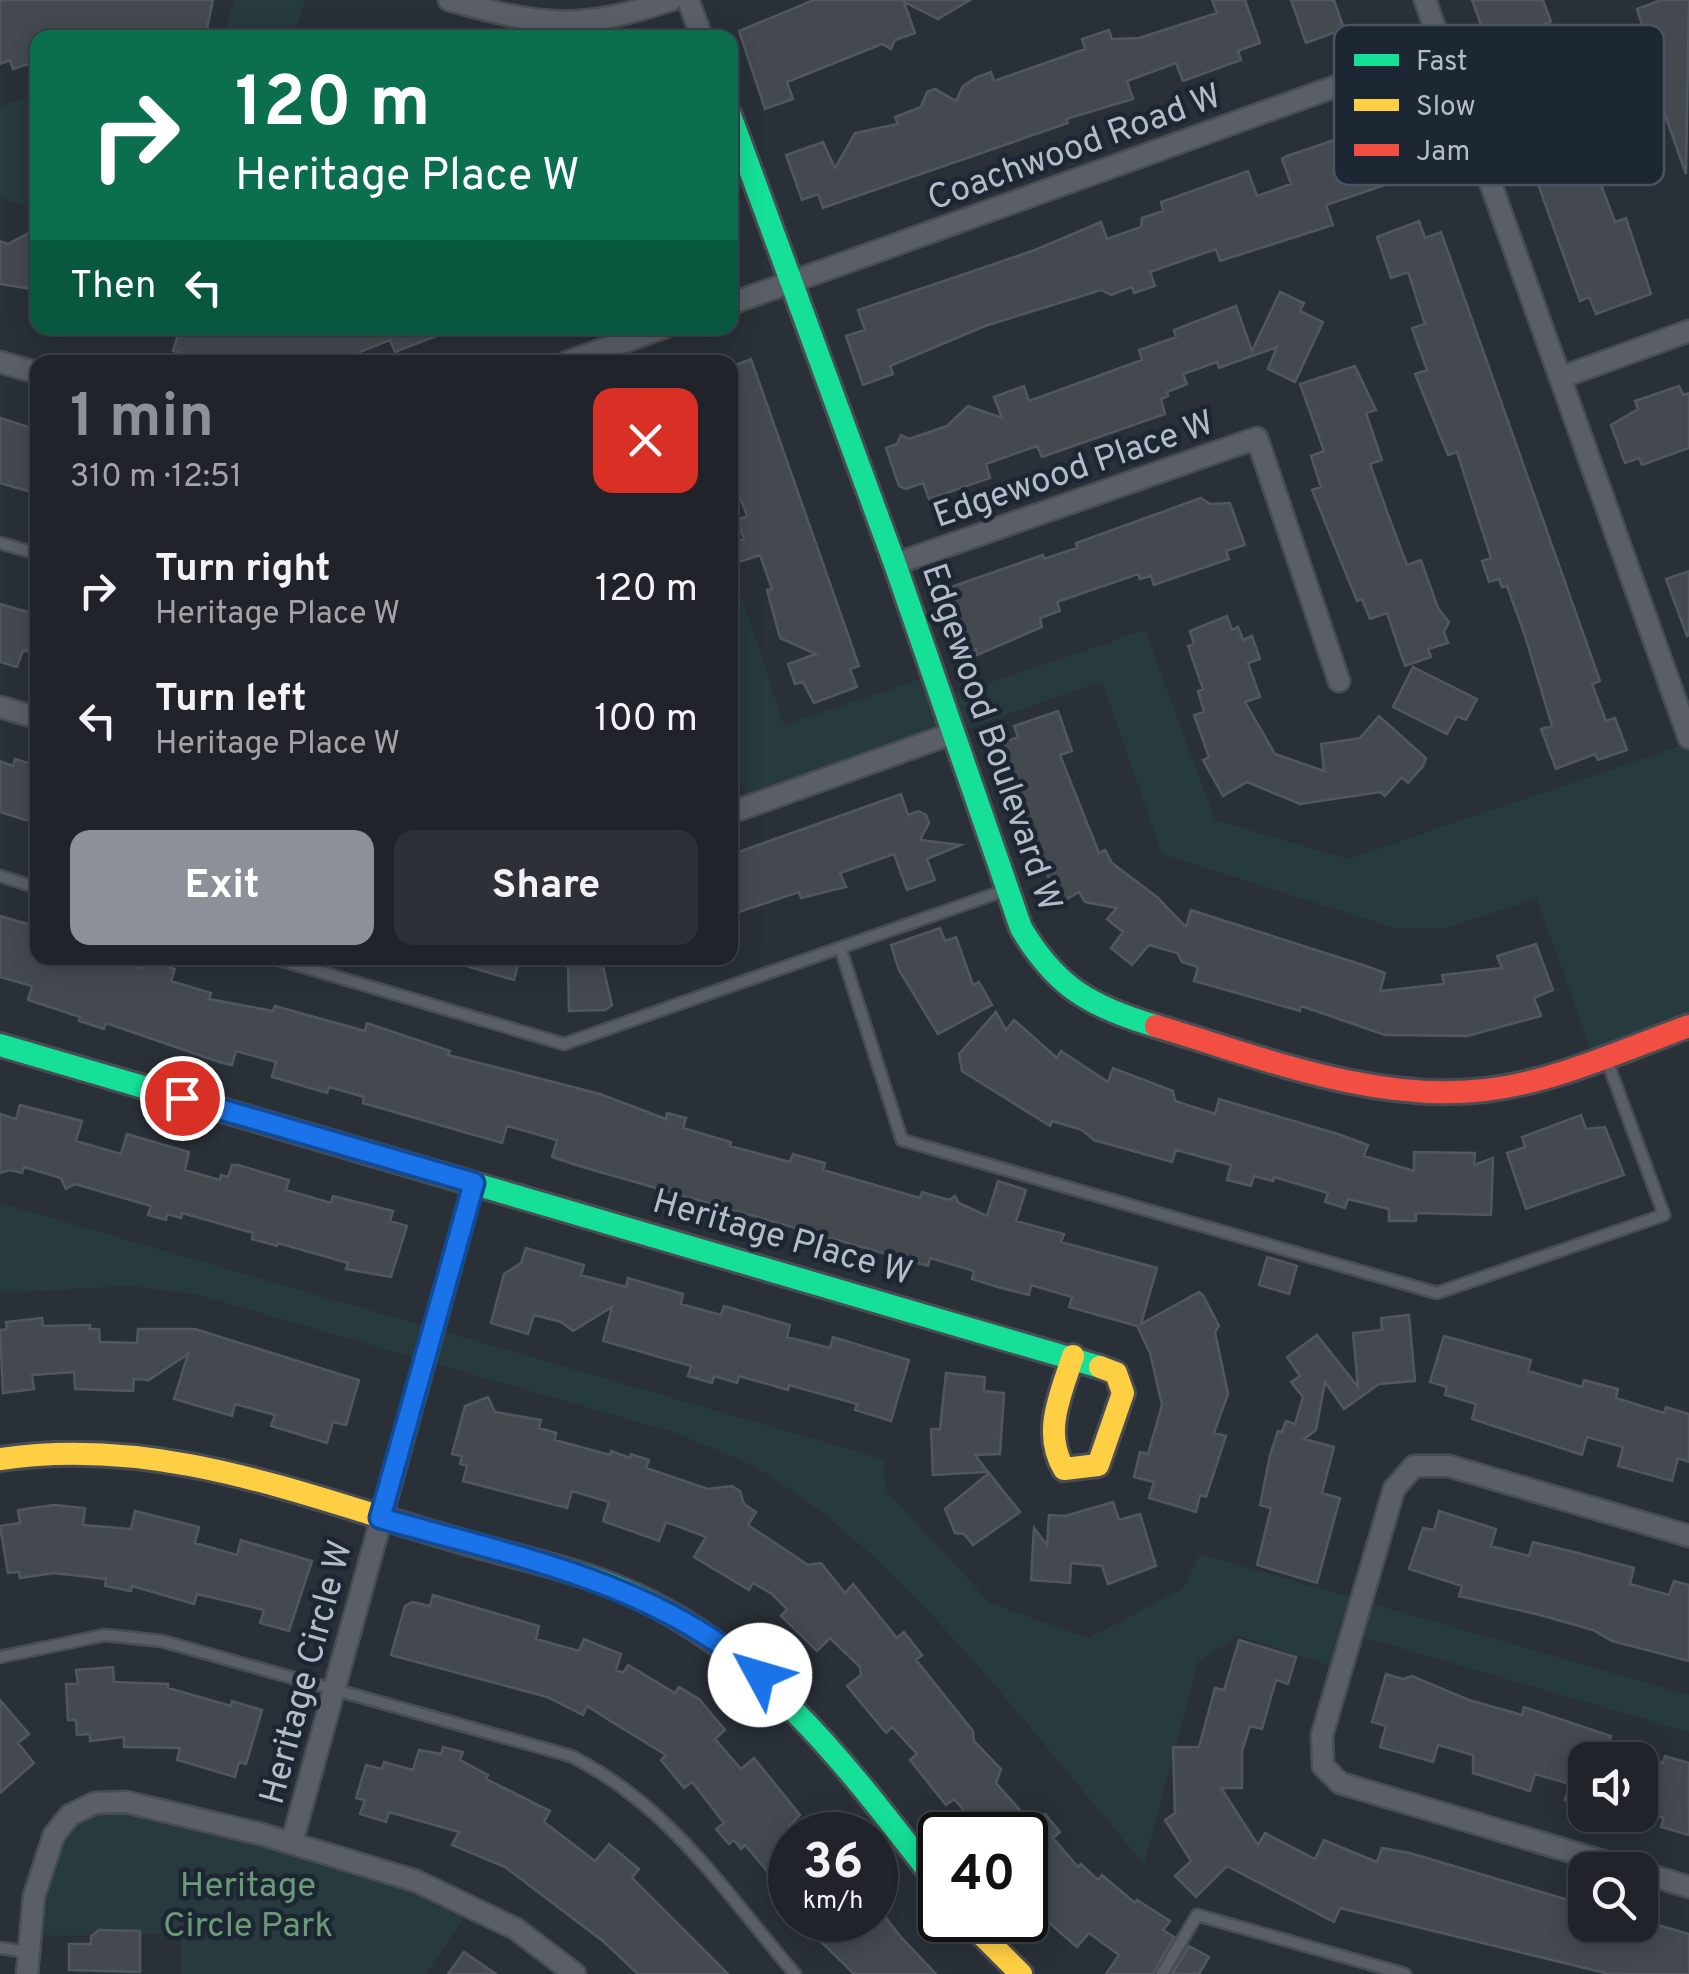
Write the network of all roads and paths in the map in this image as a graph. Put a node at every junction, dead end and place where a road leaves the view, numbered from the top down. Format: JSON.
{"nodes":[{"id":1,"x":449,"y":0,"type":"edge"},
{"id":2,"x":671,"y":0,"type":"edge"},
{"id":3,"x":688,"y":0,"type":"edge"},
{"id":4,"x":1425,"y":0,"type":"edge"},
{"id":5,"x":1433,"y":25,"type":"edge"},
{"id":6,"x":699,"y":30,"type":"edge"},
{"id":7,"x":1334,"y":87,"type":"edge"},
{"id":8,"x":738,"y":137,"type":"edge"},
{"id":9,"x":1491,"y":185,"type":"edge"},
{"id":10,"x":791,"y":283,"type":"junction"},
{"id":11,"x":738,"y":301,"type":"edge"},
{"id":12,"x":1689,"y":331,"type":"edge"},
{"id":13,"x":643,"y":335,"type":"edge"},
{"id":14,"x":587,"y":355,"type":"edge"},
{"id":15,"x":0,"y":362,"type":"edge"},
{"id":16,"x":30,"y":371,"type":"edge"},
{"id":17,"x":1562,"y":377,"type":"junction"},
{"id":18,"x":0,"y":543,"type":"edge"},
{"id":19,"x":30,"y":552,"type":"edge"},
{"id":20,"x":895,"y":564,"type":"junction"},
{"id":21,"x":1339,"y":681,"type":"dead end"},
{"id":22,"x":1683,"y":703,"type":"edge"},
{"id":23,"x":0,"y":707,"type":"edge"},
{"id":24,"x":30,"y":716,"type":"edge"},
{"id":25,"x":950,"y":734,"type":"junction"},
{"id":26,"x":1689,"y":738,"type":"edge"},
{"id":27,"x":738,"y":810,"type":"edge"},
{"id":28,"x":0,"y":876,"type":"edge"},
{"id":29,"x":30,"y":885,"type":"edge"},
{"id":30,"x":1007,"y":889,"type":"junction"},
{"id":31,"x":841,"y":950,"type":"junction"},
{"id":32,"x":297,"y":965,"type":"edge"},
{"id":33,"x":1689,"y":1026,"type":"edge"},
{"id":34,"x":0,"y":1046,"type":"edge"},
{"id":35,"x":1605,"y":1056,"type":"junction"},
{"id":36,"x":474,"y":1183,"type":"junction"},
{"id":37,"x":1073,"y":1356,"type":"junction"},
{"id":38,"x":0,"y":1459,"type":"edge"},
{"id":39,"x":380,"y":1518,"type":"junction"},
{"id":40,"x":1689,"y":1536,"type":"edge"},
{"id":41,"x":0,"y":1658,"type":"edge"},
{"id":42,"x":336,"y":1688,"type":"junction"},
{"id":43,"x":292,"y":1842,"type":"junction"},
{"id":44,"x":1572,"y":1852,"type":"edge"},
{"id":45,"x":918,"y":1859,"type":"edge"},
{"id":46,"x":1658,"y":1877,"type":"edge"},
{"id":47,"x":1689,"y":1886,"type":"edge"},
{"id":48,"x":989,"y":1942,"type":"edge"},
{"id":49,"x":0,"y":1948,"type":"edge"},
{"id":50,"x":27,"y":1952,"type":"junction"},
{"id":51,"x":27,"y":1974,"type":"edge"},
{"id":52,"x":575,"y":1974,"type":"edge"},
{"id":53,"x":795,"y":1974,"type":"edge"},
{"id":54,"x":1021,"y":1974,"type":"edge"},
{"id":55,"x":1162,"y":1974,"type":"edge"},
{"id":56,"x":1406,"y":1974,"type":"edge"}],
"edges":[{"from":1,"to":2,"type":"street"},
{"from":3,"to":6,"type":"street"},
{"from":4,"to":5,"type":"street"},
{"from":7,"to":10,"type":"street","name":"Coachwood Road W"},
{"from":8,"to":10,"type":"street","name":"Edgewood Boulevard W"},
{"from":9,"to":17,"type":"street"},
{"from":10,"to":11,"type":"street","name":"Coachwood Road W"},
{"from":10,"to":20,"type":"street","name":"Edgewood Boulevard W"},
{"from":12,"to":17,"type":"street"},
{"from":13,"to":14,"type":"street"},
{"from":15,"to":16,"type":"street"},
{"from":17,"to":22,"type":"street"},
{"from":18,"to":19,"type":"lane"},
{"from":20,"to":21,"type":"street","name":"Edgewood Place W"},
{"from":20,"to":25,"type":"street","name":"Edgewood Boulevard W"},
{"from":22,"to":26,"type":"street"},
{"from":23,"to":24,"type":"street"},
{"from":25,"to":27,"type":"street"},
{"from":25,"to":30,"type":"street","name":"Edgewood Boulevard W"},
{"from":28,"to":29,"type":"lane"},
{"from":30,"to":31,"type":"lane"},
{"from":30,"to":35,"type":"street","name":"Edgewood Boulevard W"},
{"from":31,"to":32,"type":"lane"},
{"from":31,"to":35,"type":"lane"},
{"from":33,"to":35,"type":"street","name":"Edgewood Boulevard W"},
{"from":34,"to":36,"type":"street","name":"Heritage Place W"},
{"from":36,"to":37,"type":"street","name":"Heritage Place W"},
{"from":36,"to":39,"type":"street"},
{"from":37,"to":37,"type":"street","name":"Heritage Place W"},
{"from":38,"to":39,"type":"street"},
{"from":39,"to":42,"type":"street","name":"Heritage Circle W"},
{"from":39,"to":45,"type":"street"},
{"from":40,"to":44,"type":"street"},
{"from":41,"to":42,"type":"lane"},
{"from":42,"to":43,"type":"street","name":"Heritage Circle W"},
{"from":42,"to":53,"type":"lane"},
{"from":43,"to":50,"type":"street","name":"Heritage Circle W"},
{"from":43,"to":52,"type":"street","name":"Heritage Circle W"},
{"from":46,"to":47,"type":"street"},
{"from":48,"to":54,"type":"street"},
{"from":49,"to":50,"type":"lane"},
{"from":50,"to":51,"type":"street","name":"Heritage Circle W"},
{"from":55,"to":56,"type":"lane"}]}
